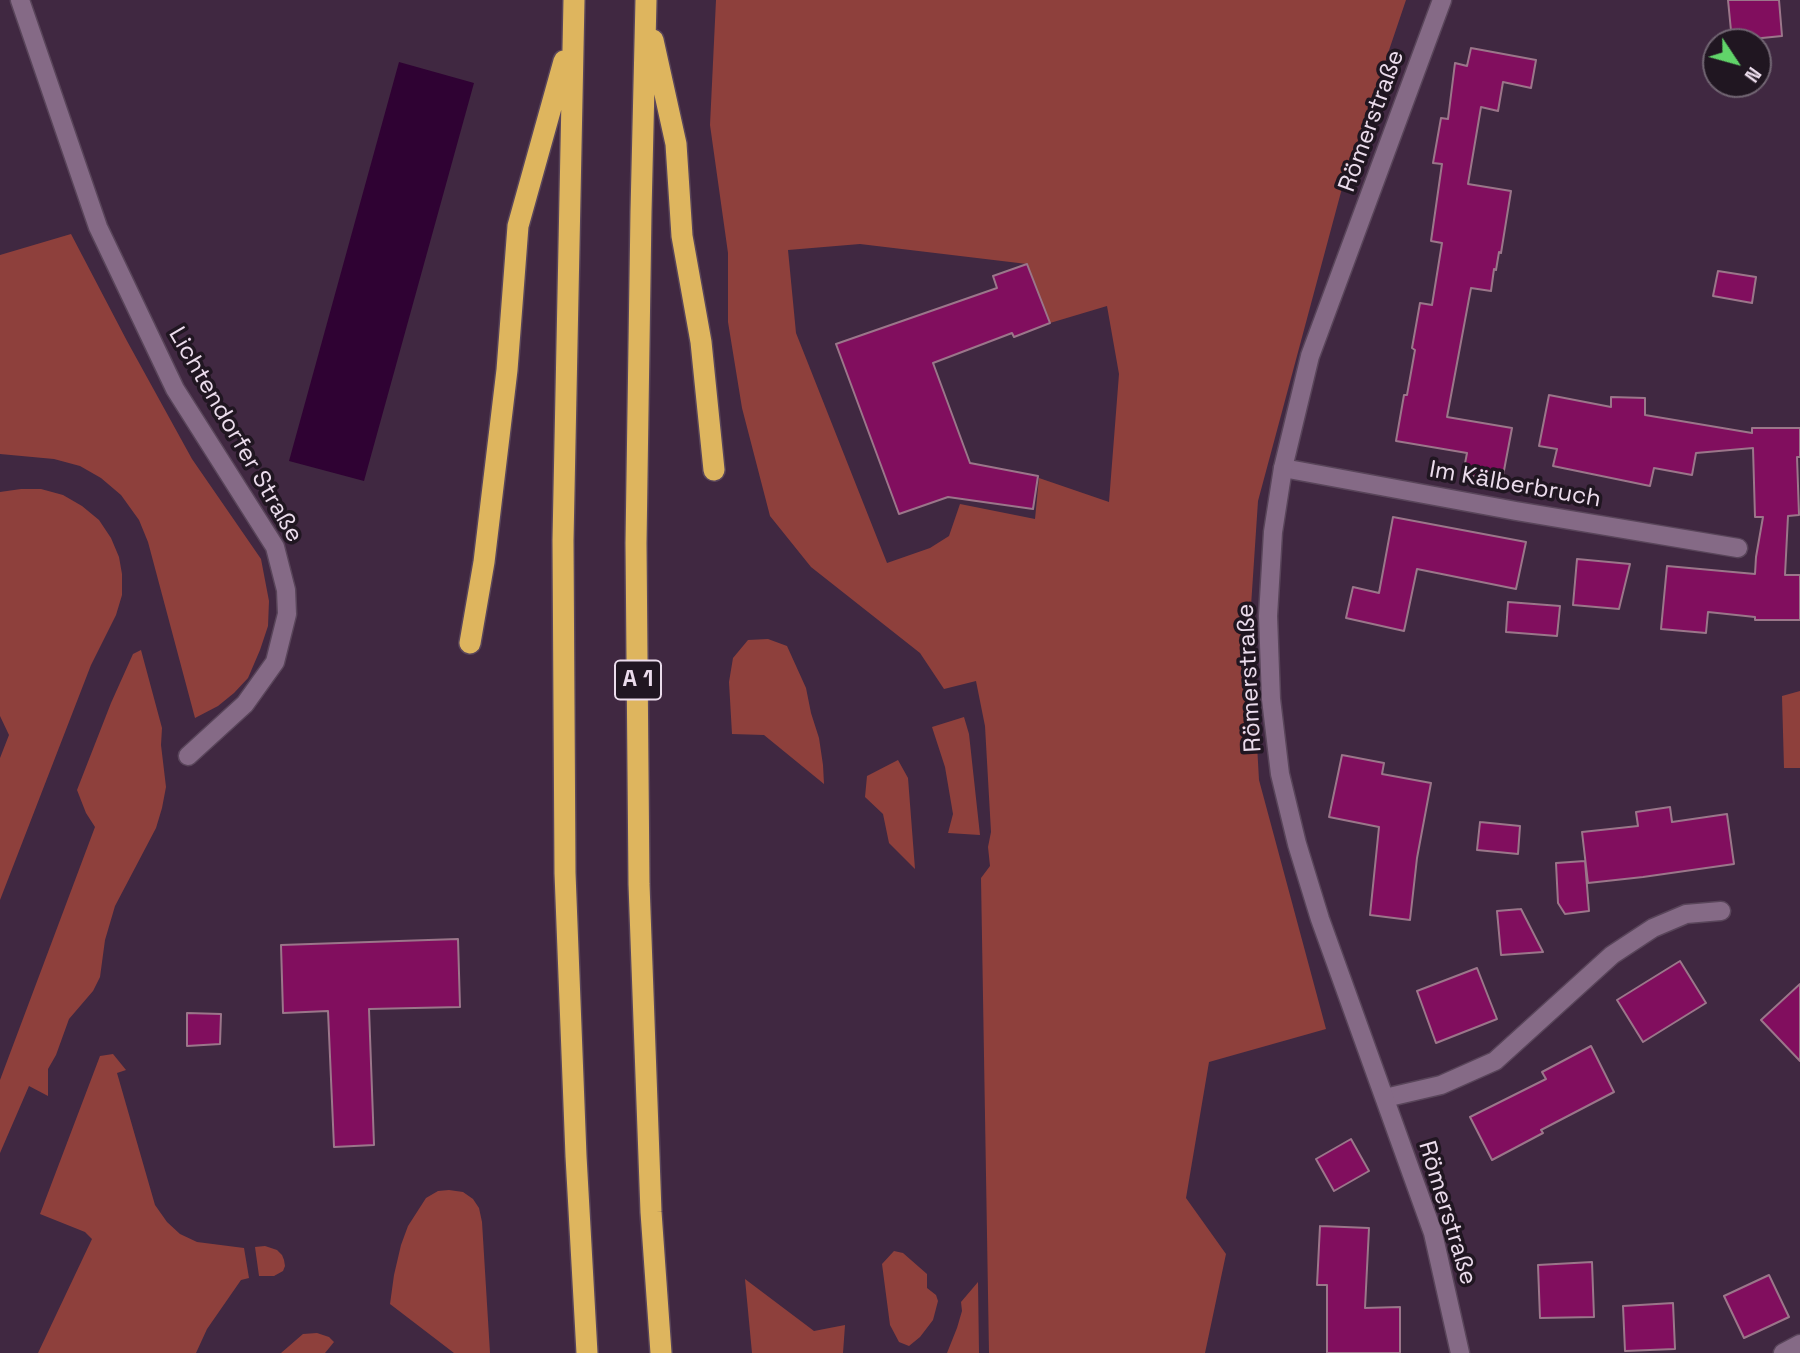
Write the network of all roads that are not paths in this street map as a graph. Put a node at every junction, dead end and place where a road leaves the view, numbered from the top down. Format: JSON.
{"nodes":[{"id":1,"x":20,"y":0,"type":"edge"},
{"id":2,"x":574,"y":0,"type":"edge"},
{"id":3,"x":1441,"y":0,"type":"edge"},
{"id":4,"x":646,"y":4,"type":"edge"},
{"id":5,"x":572,"y":32,"type":"junction"},
{"id":6,"x":1283,"y":468,"type":"junction"},
{"id":7,"x":714,"y":470,"type":"dead end"},
{"id":8,"x":1738,"y":548,"type":"dead end"},
{"id":9,"x":470,"y":643,"type":"dead end"},
{"id":10,"x":188,"y":756,"type":"dead end"},
{"id":11,"x":1721,"y":911,"type":"dead end"},
{"id":12,"x":1385,"y":1098,"type":"junction"},
{"id":13,"x":1800,"y":1344,"type":"edge"},
{"id":14,"x":587,"y":1353,"type":"edge"},
{"id":15,"x":661,"y":1353,"type":"edge"},
{"id":16,"x":1460,"y":1353,"type":"edge"},
{"id":17,"x":1783,"y":1353,"type":"edge"}],
"edges":[{"from":1,"to":10,"type":"street","name":"Lichtendorfer Straße"},
{"from":2,"to":5,"type":"highway"},
{"from":3,"to":6,"type":"street","name":"Römerstraße"},
{"from":4,"to":7,"type":"highway"},
{"from":4,"to":15,"type":"highway","number":"A 1"},
{"from":5,"to":9,"type":"highway"},
{"from":5,"to":14,"type":"highway"},
{"from":6,"to":8,"type":"street","name":"Im Kälberbruch"},
{"from":6,"to":12,"type":"street","name":"Römerstraße"},
{"from":11,"to":12,"type":"street"},
{"from":12,"to":16,"type":"street","name":"Römerstraße"},
{"from":13,"to":17,"type":"street"}]}
